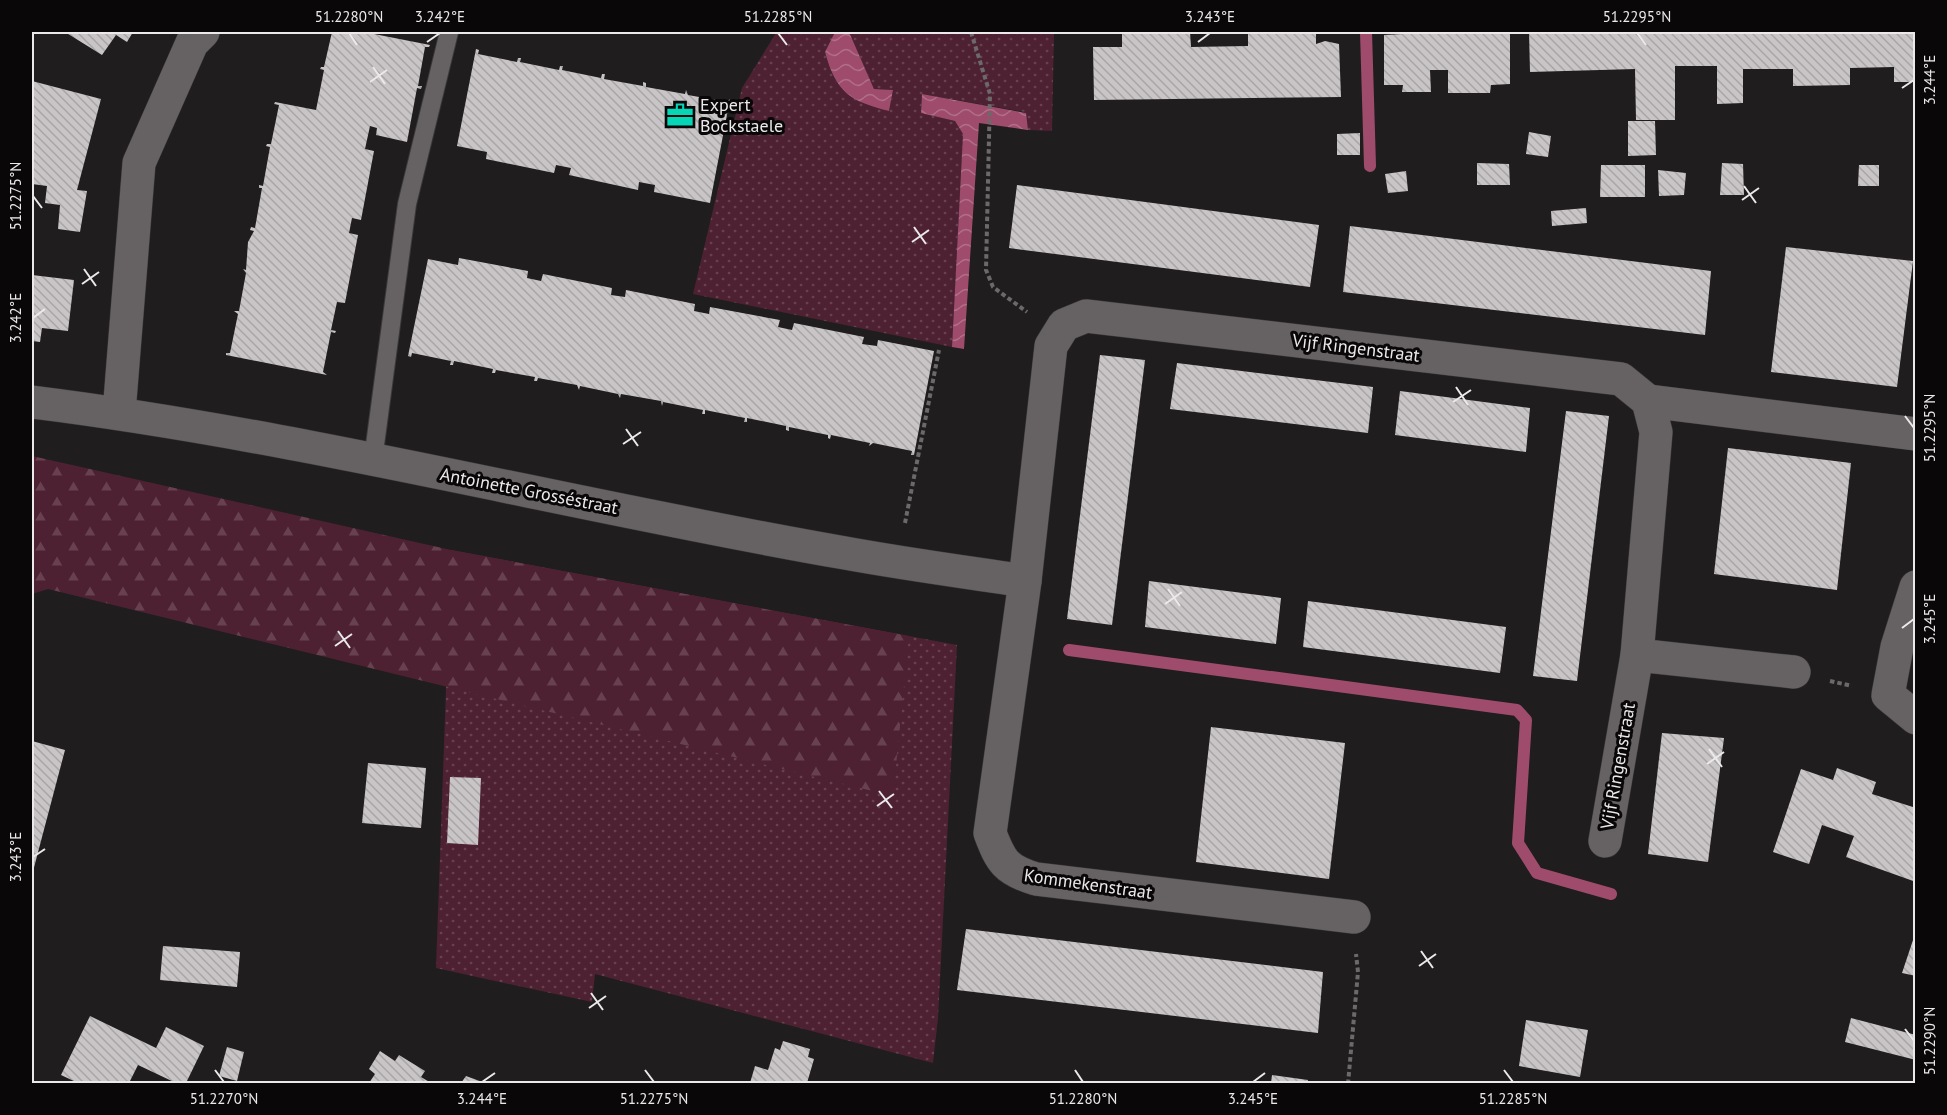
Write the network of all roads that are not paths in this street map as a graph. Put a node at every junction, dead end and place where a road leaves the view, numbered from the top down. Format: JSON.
{"nodes":[{"id":1,"x":203,"y":32,"type":"edge"},
{"id":2,"x":449,"y":32,"type":"edge"},
{"id":3,"x":1648,"y":401,"type":"junction"},
{"id":4,"x":32,"y":402,"type":"edge"},
{"id":5,"x":119,"y":413,"type":"junction"},
{"id":6,"x":1916,"y":434,"type":"edge"},
{"id":7,"x":373,"y":460,"type":"junction"},
{"id":8,"x":1025,"y":581,"type":"junction"},
{"id":9,"x":1916,"y":586,"type":"edge"},
{"id":10,"x":1637,"y":655,"type":"junction"},
{"id":11,"x":1794,"y":672,"type":"road end"},
{"id":12,"x":1916,"y":718,"type":"edge"},
{"id":13,"x":1605,"y":841,"type":"dead end"},
{"id":14,"x":1354,"y":917,"type":"road end"}],
"edges":[{"from":1,"to":5,"type":"street"},
{"from":2,"to":7,"type":"lane"},
{"from":3,"to":6,"type":"street"},
{"from":3,"to":8,"type":"street","name":"Vijf Ringenstraat"},
{"from":3,"to":10,"type":"street","name":"Vijf Ringenstraat"},
{"from":4,"to":5,"type":"street","name":"Antoinette Grosséstraat"},
{"from":5,"to":7,"type":"street","name":"Antoinette Grosséstraat"},
{"from":7,"to":8,"type":"street","name":"Antoinette Grosséstraat"},
{"from":8,"to":14,"type":"street","name":"Kommekenstraat"},
{"from":9,"to":12,"type":"street"},
{"from":10,"to":11,"type":"street"},
{"from":10,"to":13,"type":"street","name":"Vijf Ringenstraat"}]}
